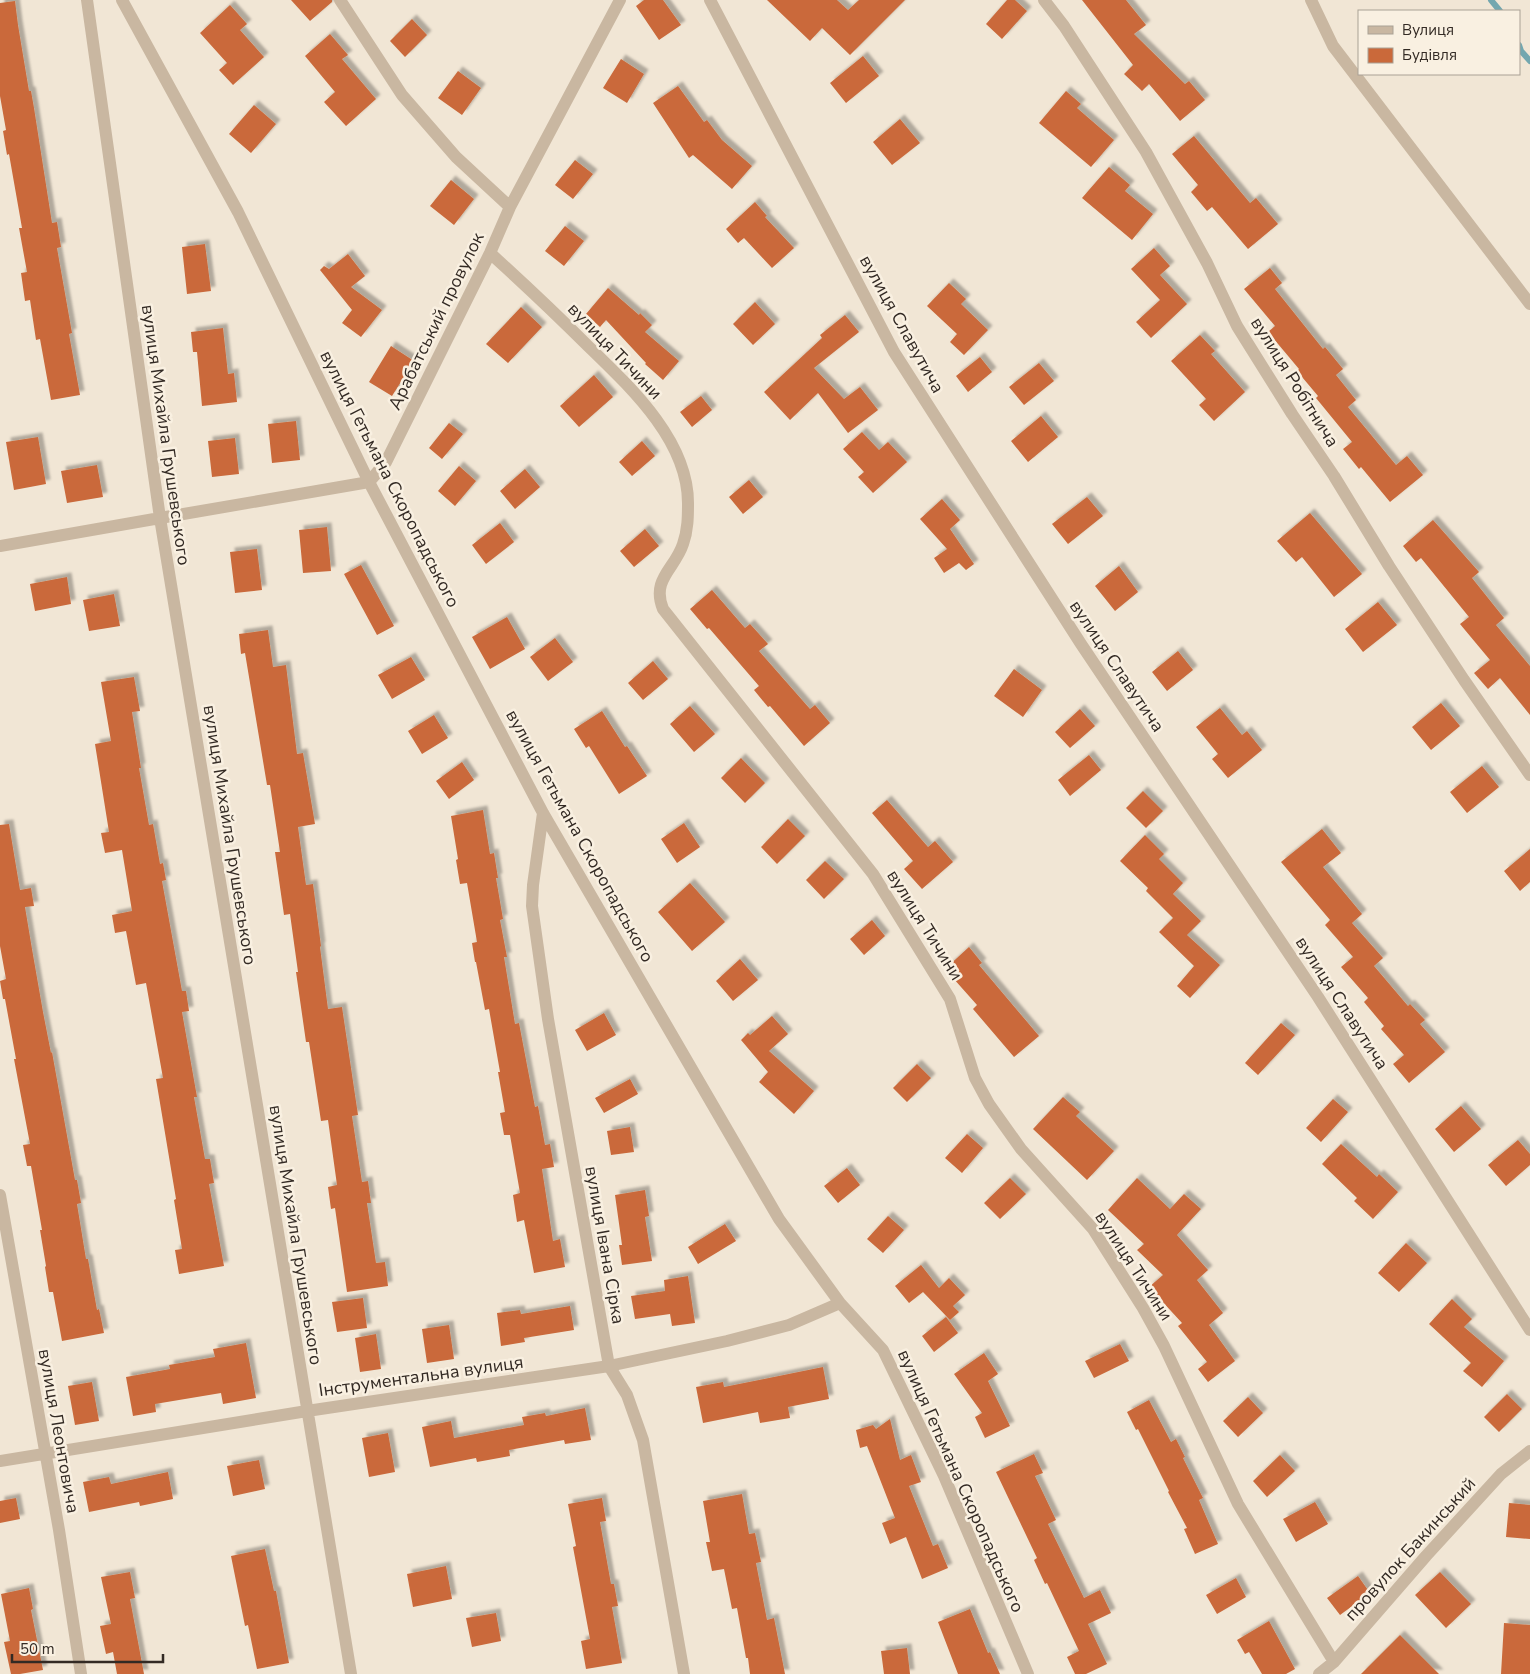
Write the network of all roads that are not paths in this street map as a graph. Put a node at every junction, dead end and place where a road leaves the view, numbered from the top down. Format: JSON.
{"nodes":[{"id":1,"x":87,"y":0,"type":"edge"},
{"id":2,"x":122,"y":0,"type":"edge"},
{"id":3,"x":340,"y":0,"type":"edge"},
{"id":4,"x":620,"y":0,"type":"edge"},
{"id":5,"x":710,"y":0,"type":"edge"},
{"id":6,"x":1044,"y":0,"type":"edge"},
{"id":7,"x":1311,"y":0,"type":"edge"},
{"id":8,"x":510,"y":207,"type":"junction"},
{"id":9,"x":490,"y":253,"type":"junction"},
{"id":10,"x":1530,"y":304,"type":"edge"},
{"id":11,"x":370,"y":482,"type":"junction"},
{"id":12,"x":160,"y":518,"type":"junction"},
{"id":13,"x":0,"y":546,"type":"edge"},
{"id":14,"x":1530,"y":775,"type":"edge"},
{"id":15,"x":542,"y":813,"type":"junction"},
{"id":16,"x":0,"y":1195,"type":"edge"},
{"id":17,"x":840,"y":1303,"type":"junction"},
{"id":18,"x":1530,"y":1330,"type":"edge"},
{"id":19,"x":609,"y":1366,"type":"junction"},
{"id":20,"x":307,"y":1411,"type":"junction"},
{"id":21,"x":1530,"y":1451,"type":"edge"},
{"id":22,"x":45,"y":1453,"type":"junction"},
{"id":23,"x":0,"y":1461,"type":"edge"},
{"id":24,"x":1334,"y":1662,"type":"junction"},
{"id":25,"x":81,"y":1674,"type":"edge"},
{"id":26,"x":351,"y":1674,"type":"edge"},
{"id":27,"x":684,"y":1674,"type":"edge"},
{"id":28,"x":1028,"y":1674,"type":"edge"},
{"id":29,"x":1319,"y":1674,"type":"edge"}],
"edges":[{"from":1,"to":12,"type":"street","name":"вулиця Михайла Грушевського"},
{"from":2,"to":11,"type":"street","name":"вулиця Гетьмана Скоропадського"},
{"from":3,"to":8,"type":"street"},
{"from":4,"to":8,"type":"street","name":"Арабатський провулок"},
{"from":5,"to":18,"type":"street","name":"вулиця Славутича"},
{"from":6,"to":14,"type":"street","name":"вулиця Робітнича"},
{"from":7,"to":10,"type":"street"},
{"from":8,"to":9,"type":"street","name":"Арабатський провулок"},
{"from":9,"to":11,"type":"street","name":"Арабатський провулок"},
{"from":9,"to":24,"type":"street","name":"вулиця Тичини"},
{"from":11,"to":12,"type":"street"},
{"from":11,"to":15,"type":"street","name":"вулиця Гетьмана Скоропадського"},
{"from":12,"to":13,"type":"street"},
{"from":12,"to":20,"type":"street","name":"вулиця Михайла Грушевського"},
{"from":15,"to":17,"type":"street","name":"вулиця Гетьмана Скоропадського"},
{"from":15,"to":19,"type":"street","name":"вулиця Івана Сірка"},
{"from":16,"to":22,"type":"street","name":"вулиця Леонтовича"},
{"from":17,"to":19,"type":"street","name":"Інструментальна вулиця"},
{"from":17,"to":28,"type":"street","name":"вулиця Гетьмана Скоропадського"},
{"from":19,"to":20,"type":"street","name":"Інструментальна вулиця"},
{"from":19,"to":27,"type":"street","name":"вулиця Івана Сірка"},
{"from":20,"to":22,"type":"street","name":"Інструментальна вулиця"},
{"from":20,"to":26,"type":"street","name":"вулиця Михайла Грушевського"},
{"from":21,"to":24,"type":"street","name":"провулок Бакинський"},
{"from":22,"to":23,"type":"street","name":"Інструментальна вулиця"},
{"from":22,"to":25,"type":"street","name":"вулиця Леонтовича"},
{"from":24,"to":29,"type":"street","name":"провулок Бакинський"}]}
